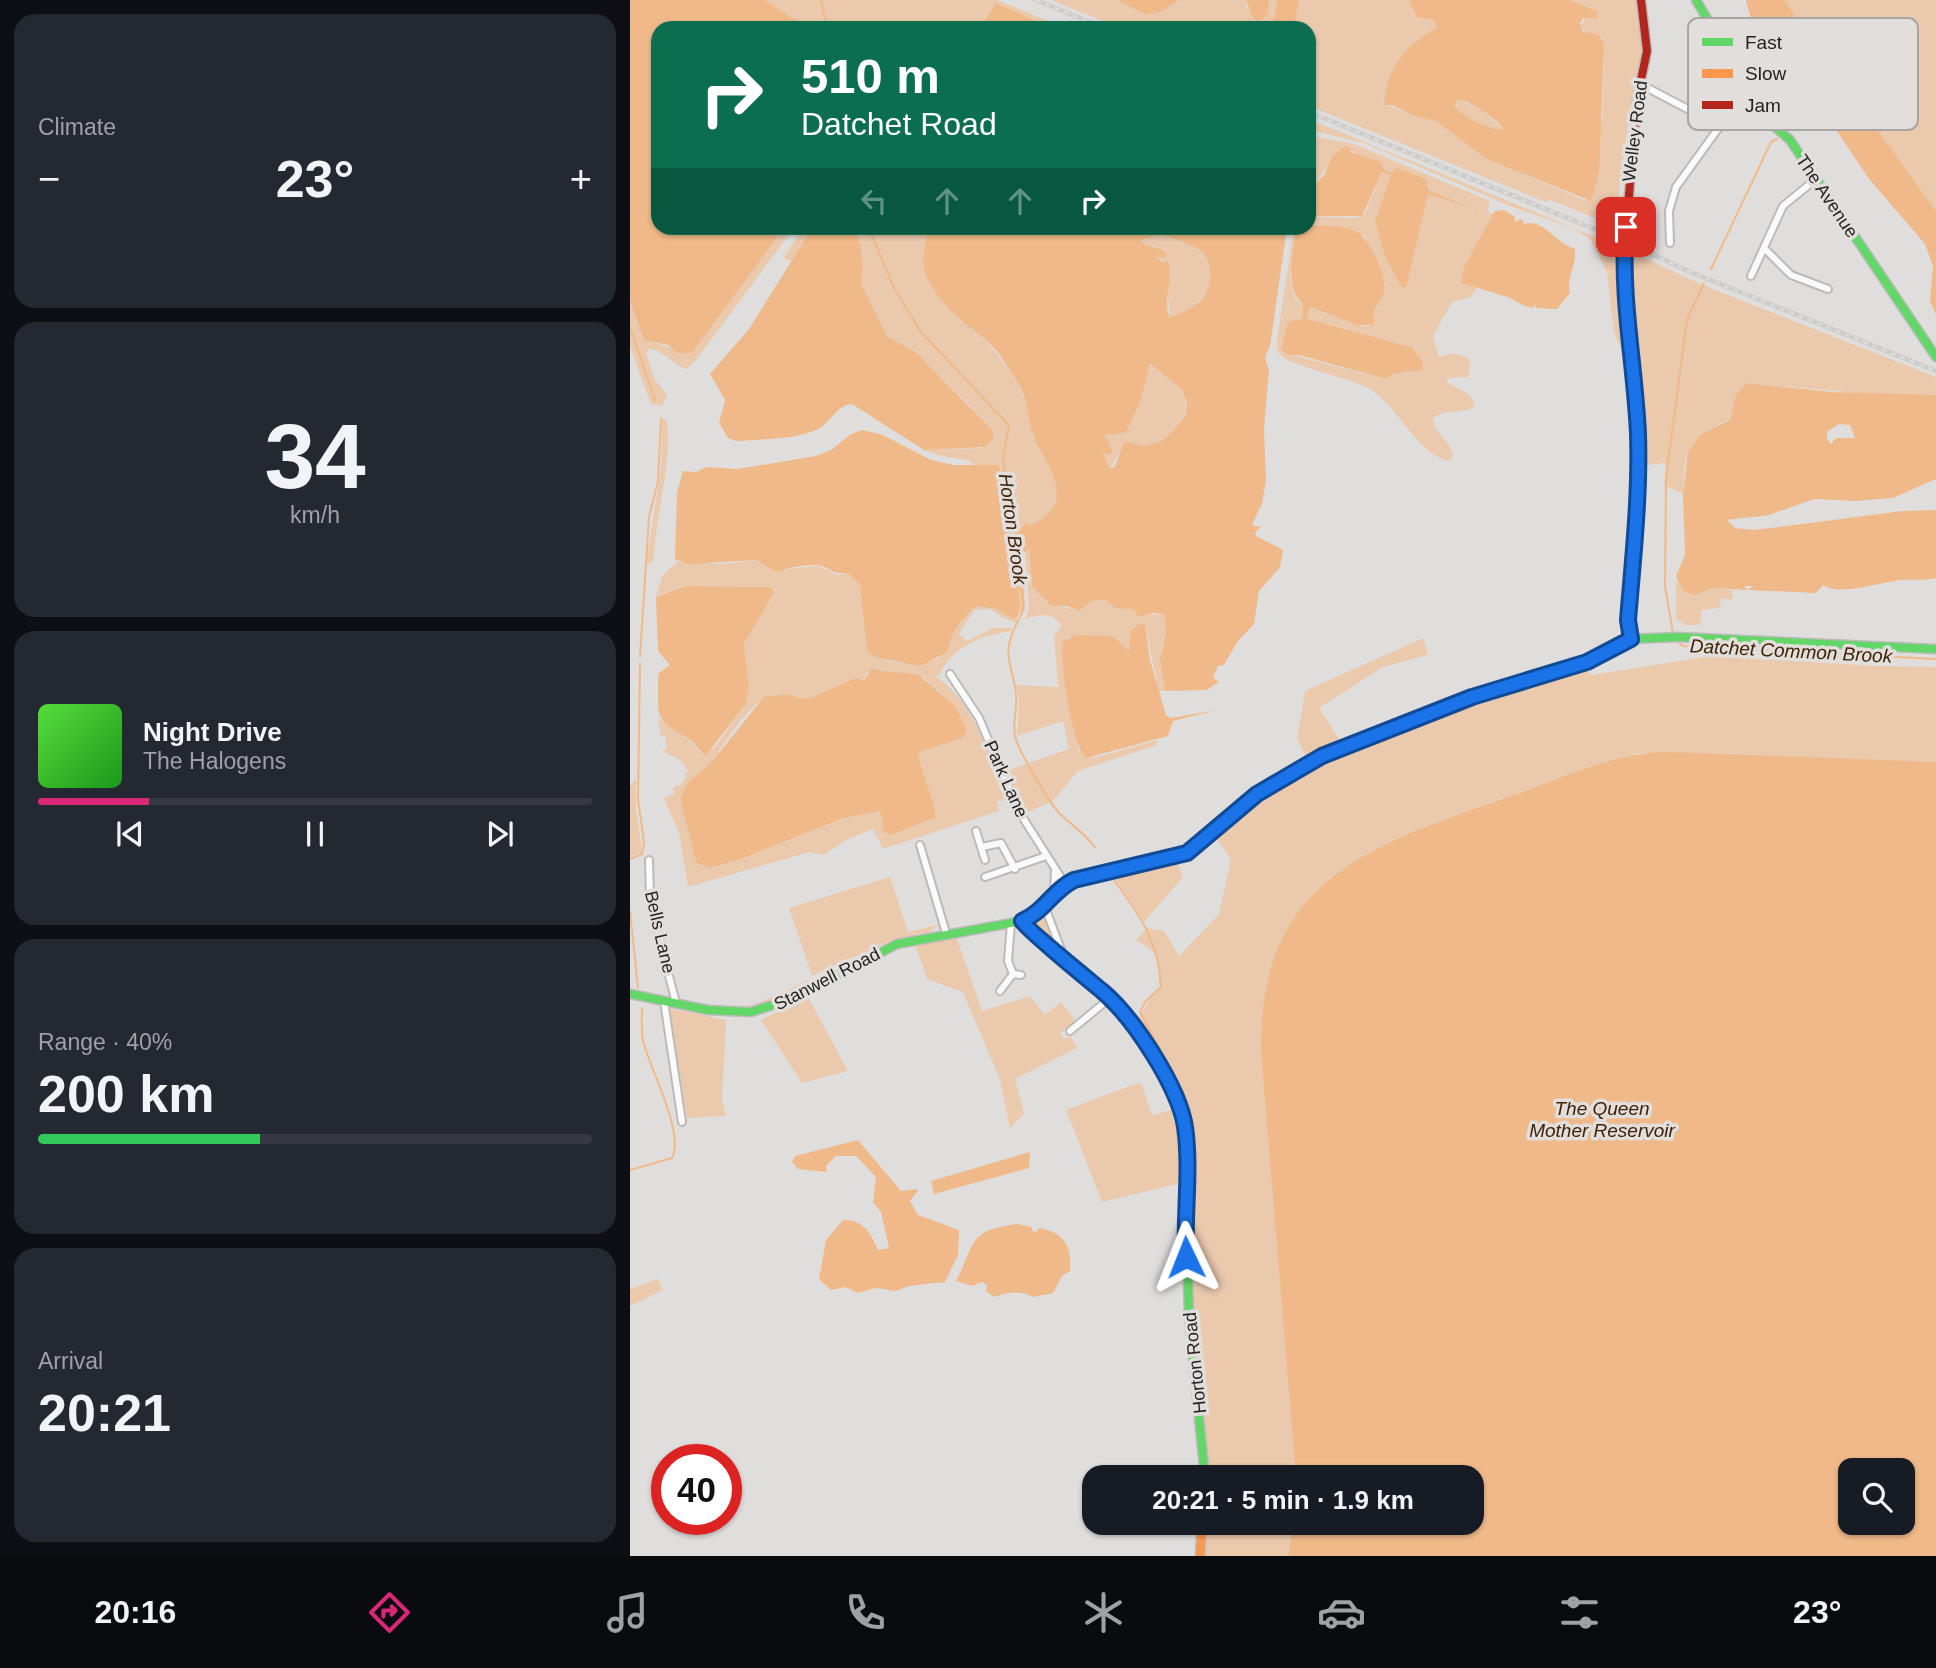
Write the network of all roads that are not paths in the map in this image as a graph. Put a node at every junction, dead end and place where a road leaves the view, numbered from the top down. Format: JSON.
{"nodes":[{"id":1,"x":1641,"y":0,"type":"edge"},
{"id":2,"x":1696,"y":0,"type":"edge"},
{"id":3,"x":1707,"y":18,"type":"edge"},
{"id":4,"x":1640,"y":85,"type":"junction"},
{"id":5,"x":1688,"y":110,"type":"edge"},
{"id":6,"x":1717,"y":130,"type":"edge"},
{"id":7,"x":1778,"y":130,"type":"edge"},
{"id":8,"x":1816,"y":179,"type":"junction"},
{"id":9,"x":1670,"y":243,"type":"dead end"},
{"id":10,"x":1765,"y":249,"type":"junction"},
{"id":11,"x":1751,"y":276,"type":"dead end"},
{"id":12,"x":1828,"y":289,"type":"dead end"},
{"id":13,"x":1936,"y":358,"type":"edge"},
{"id":14,"x":1631,"y":639,"type":"junction"},
{"id":15,"x":1936,"y":649,"type":"edge"},
{"id":16,"x":950,"y":674,"type":"dead end"},
{"id":17,"x":976,"y":831,"type":"dead end"},
{"id":18,"x":920,"y":845,"type":"dead end"},
{"id":19,"x":982,"y":847,"type":"junction"},
{"id":20,"x":1046,"y":856,"type":"junction"},
{"id":21,"x":649,"y":860,"type":"dead end"},
{"id":22,"x":985,"y":860,"type":"dead end"},
{"id":23,"x":1015,"y":869,"type":"junction"},
{"id":24,"x":1055,"y":871,"type":"junction"},
{"id":25,"x":985,"y":877,"type":"dead end"},
{"id":26,"x":1065,"y":884,"type":"junction"},
{"id":27,"x":1054,"y":894,"type":"junction"},
{"id":28,"x":1045,"y":907,"type":"junction"},
{"id":29,"x":1022,"y":921,"type":"junction"},
{"id":30,"x":1011,"y":923,"type":"junction"},
{"id":31,"x":946,"y":933,"type":"junction"},
{"id":32,"x":1063,"y":956,"type":"junction"},
{"id":33,"x":1013,"y":974,"type":"junction"},
{"id":34,"x":1021,"y":975,"type":"dead end"},
{"id":35,"x":1000,"y":991,"type":"dead end"},
{"id":36,"x":630,"y":994,"type":"edge"},
{"id":37,"x":1110,"y":998,"type":"junction"},
{"id":38,"x":664,"y":1001,"type":"junction"},
{"id":39,"x":676,"y":1003,"type":"junction"},
{"id":40,"x":1070,"y":1031,"type":"dead end"},
{"id":41,"x":682,"y":1122,"type":"dead end"},
{"id":42,"x":1204,"y":1465,"type":"edge"},
{"id":43,"x":1201,"y":1535,"type":"edge"},
{"id":44,"x":1200,"y":1556,"type":"edge"}],
"edges":[{"from":1,"to":4,"type":"street","name":"Welley Road"},
{"from":2,"to":3,"type":"street","name":"The Avenue"},
{"from":4,"to":5,"type":"street"},
{"from":4,"to":14,"type":"street","name":"Welley Road","bridge":true},
{"from":6,"to":9,"type":"street"},
{"from":7,"to":8,"type":"street","name":"The Avenue"},
{"from":8,"to":10,"type":"street"},
{"from":8,"to":13,"type":"street","name":"The Avenue"},
{"from":10,"to":11,"type":"street"},
{"from":10,"to":12,"type":"street"},
{"from":14,"to":15,"type":"street"},
{"from":14,"to":26,"type":"street"},
{"from":16,"to":20,"type":"street","name":"Park Lane"},
{"from":17,"to":19,"type":"street"},
{"from":18,"to":31,"type":"street"},
{"from":19,"to":22,"type":"street"},
{"from":19,"to":23,"type":"street"},
{"from":20,"to":23,"type":"street"},
{"from":20,"to":24,"type":"street","name":"Park Lane"},
{"from":21,"to":39,"type":"street","name":"Bells Lane"},
{"from":23,"to":25,"type":"street"},
{"from":24,"to":26,"type":"street","name":"Park Lane"},
{"from":24,"to":27,"type":"street"},
{"from":26,"to":27,"type":"street"},
{"from":27,"to":28,"type":"street"},
{"from":28,"to":29,"type":"street"},
{"from":28,"to":32,"type":"street","name":"Horton Road"},
{"from":29,"to":30,"type":"street","name":"Stanwell Road"},
{"from":29,"to":32,"type":"street","name":"Horton Road"},
{"from":30,"to":31,"type":"street","name":"Stanwell Road"},
{"from":30,"to":33,"type":"street"},
{"from":31,"to":39,"type":"street","name":"Stanwell Road"},
{"from":32,"to":37,"type":"street","name":"Horton Road"},
{"from":33,"to":34,"type":"street"},
{"from":33,"to":35,"type":"street"},
{"from":36,"to":38,"type":"street","name":"Stanwell Road"},
{"from":37,"to":40,"type":"street"},
{"from":37,"to":42,"type":"street","name":"Horton Road"},
{"from":38,"to":39,"type":"street","name":"Stanwell Road"},
{"from":38,"to":41,"type":"street"},
{"from":43,"to":44,"type":"street"}]}
